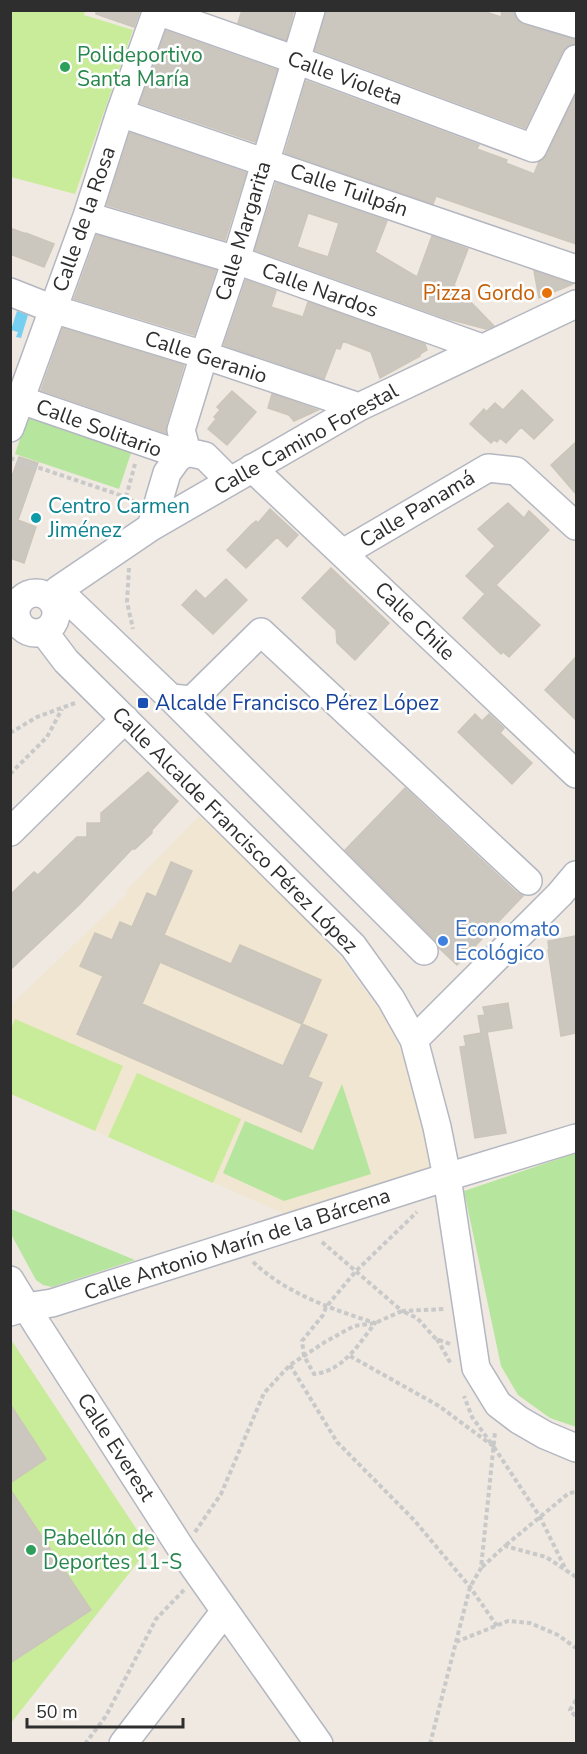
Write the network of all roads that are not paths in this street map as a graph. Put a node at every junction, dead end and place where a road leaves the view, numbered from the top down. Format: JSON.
{"nodes":[{"id":1,"x":311,"y":10,"type":"edge"},
{"id":2,"x":529,"y":10,"type":"edge"},
{"id":3,"x":157,"y":11,"type":"edge"},
{"id":4,"x":576,"y":24,"type":"edge"},
{"id":5,"x":576,"y":59,"type":"edge"},
{"id":6,"x":296,"y":60,"type":"junction"},
{"id":7,"x":120,"y":113,"type":"junction"},
{"id":8,"x":265,"y":161,"type":"junction"},
{"id":9,"x":87,"y":216,"type":"junction"},
{"id":10,"x":236,"y":260,"type":"junction"},
{"id":11,"x":576,"y":269,"type":"edge"},
{"id":12,"x":10,"y":292,"type":"edge"},
{"id":13,"x":576,"y":304,"type":"edge"},
{"id":14,"x":52,"y":309,"type":"junction"},
{"id":15,"x":482,"y":348,"type":"junction"},
{"id":16,"x":204,"y":355,"type":"junction"},
{"id":17,"x":21,"y":400,"type":"junction"},
{"id":18,"x":359,"y":407,"type":"junction"},
{"id":19,"x":10,"y":428,"type":"edge"},
{"id":20,"x":182,"y":455,"type":"junction"},
{"id":21,"x":241,"y":474,"type":"junction"},
{"id":22,"x":151,"y":492,"type":"junction"},
{"id":23,"x":182,"y":509,"type":"junction"},
{"id":24,"x":576,"y":526,"type":"edge"},
{"id":25,"x":141,"y":534,"type":"junction"},
{"id":26,"x":343,"y":553,"type":"junction"},
{"id":27,"x":54,"y":595,"type":"junction"},
{"id":28,"x":13,"y":615,"type":"edge"},
{"id":29,"x":44,"y":632,"type":"junction"},
{"id":30,"x":171,"y":698,"type":"junction"},
{"id":31,"x":125,"y":719,"type":"junction"},
{"id":32,"x":576,"y":774,"type":"edge"},
{"id":33,"x":10,"y":831,"type":"edge"},
{"id":34,"x":576,"y":875,"type":"edge"},
{"id":35,"x":528,"y":881,"type":"dead end"},
{"id":36,"x":424,"y":951,"type":"dead end"},
{"id":37,"x":414,"y":1041,"type":"junction"},
{"id":38,"x":576,"y":1138,"type":"edge"},
{"id":39,"x":447,"y":1177,"type":"junction"},
{"id":40,"x":10,"y":1280,"type":"edge"},
{"id":41,"x":18,"y":1310,"type":"edge"},
{"id":42,"x":576,"y":1448,"type":"edge"},
{"id":43,"x":225,"y":1611,"type":"junction"},
{"id":44,"x":123,"y":1743,"type":"edge"},
{"id":45,"x":319,"y":1743,"type":"edge"}],
"edges":[{"from":1,"to":6,"type":"street","name":"Calle Margarita"},
{"from":2,"to":4,"type":"street"},
{"from":3,"to":6,"type":"street","name":"Calle Violeta"},
{"from":3,"to":7,"type":"street","name":"Calle de la Rosa"},
{"from":5,"to":6,"type":"street","name":"Calle Violeta"},
{"from":6,"to":8,"type":"street","name":"Calle Margarita"},
{"from":7,"to":8,"type":"street","name":"Calle Tuilpán"},
{"from":7,"to":9,"type":"street","name":"Calle de la Rosa"},
{"from":8,"to":10,"type":"street","name":"Calle Margarita"},
{"from":8,"to":11,"type":"street","name":"Calle Tuilpán"},
{"from":9,"to":10,"type":"street","name":"Calle Nardos"},
{"from":9,"to":14,"type":"street","name":"Calle de la Rosa"},
{"from":10,"to":15,"type":"street","name":"Calle Nardos"},
{"from":10,"to":16,"type":"street","name":"Calle Margarita"},
{"from":12,"to":14,"type":"street","name":"Calle Geranio"},
{"from":13,"to":15,"type":"street","name":"Calle Camino Forestal"},
{"from":14,"to":16,"type":"street","name":"Calle Geranio"},
{"from":14,"to":17,"type":"street","name":"Calle de la Rosa"},
{"from":15,"to":18,"type":"street","name":"Calle Camino Forestal"},
{"from":16,"to":18,"type":"street","name":"Calle Geranio"},
{"from":16,"to":20,"type":"street","name":"Calle Margarita"},
{"from":17,"to":19,"type":"street","name":"Calle de la Rosa"},
{"from":17,"to":20,"type":"street","name":"Calle Solitario"},
{"from":18,"to":21,"type":"street","name":"Calle Camino Forestal"},
{"from":20,"to":21,"type":"street"},
{"from":20,"to":22,"type":"street"},
{"from":21,"to":23,"type":"street","name":"Calle Camino Forestal"},
{"from":21,"to":26,"type":"street","name":"Calle Chile"},
{"from":22,"to":23,"type":"street"},
{"from":22,"to":25,"type":"street"},
{"from":23,"to":25,"type":"street","name":"Calle Camino Forestal"},
{"from":24,"to":26,"type":"street","name":"Calle Panamá"},
{"from":25,"to":27,"type":"street","name":"Calle Camino Forestal"},
{"from":26,"to":32,"type":"street","name":"Calle Chile"},
{"from":27,"to":28,"type":"street"},
{"from":27,"to":29,"type":"street"},
{"from":27,"to":30,"type":"street"},
{"from":28,"to":29,"type":"street"},
{"from":29,"to":31,"type":"street","name":"Calle Alcalde Francisco Pérez López"},
{"from":30,"to":35,"type":"street"},
{"from":30,"to":36,"type":"street"},
{"from":31,"to":33,"type":"street"},
{"from":31,"to":37,"type":"street","name":"Calle Alcalde Francisco Pérez López"},
{"from":34,"to":37,"type":"street"},
{"from":37,"to":39,"type":"street","name":"Calle Alcalde Francisco Pérez López"},
{"from":38,"to":39,"type":"street","name":"Calle Antonio Marín de la Bárcena"},
{"from":39,"to":41,"type":"street","name":"Calle Antonio Marín de la Bárcena"},
{"from":39,"to":42,"type":"street","name":"Calle Alcalde Francisco Pérez López"},
{"from":40,"to":41,"type":"street","name":"Calle Everest"},
{"from":41,"to":43,"type":"street","name":"Calle Everest"},
{"from":43,"to":44,"type":"street"},
{"from":43,"to":45,"type":"street","name":"Calle Everest"}]}
